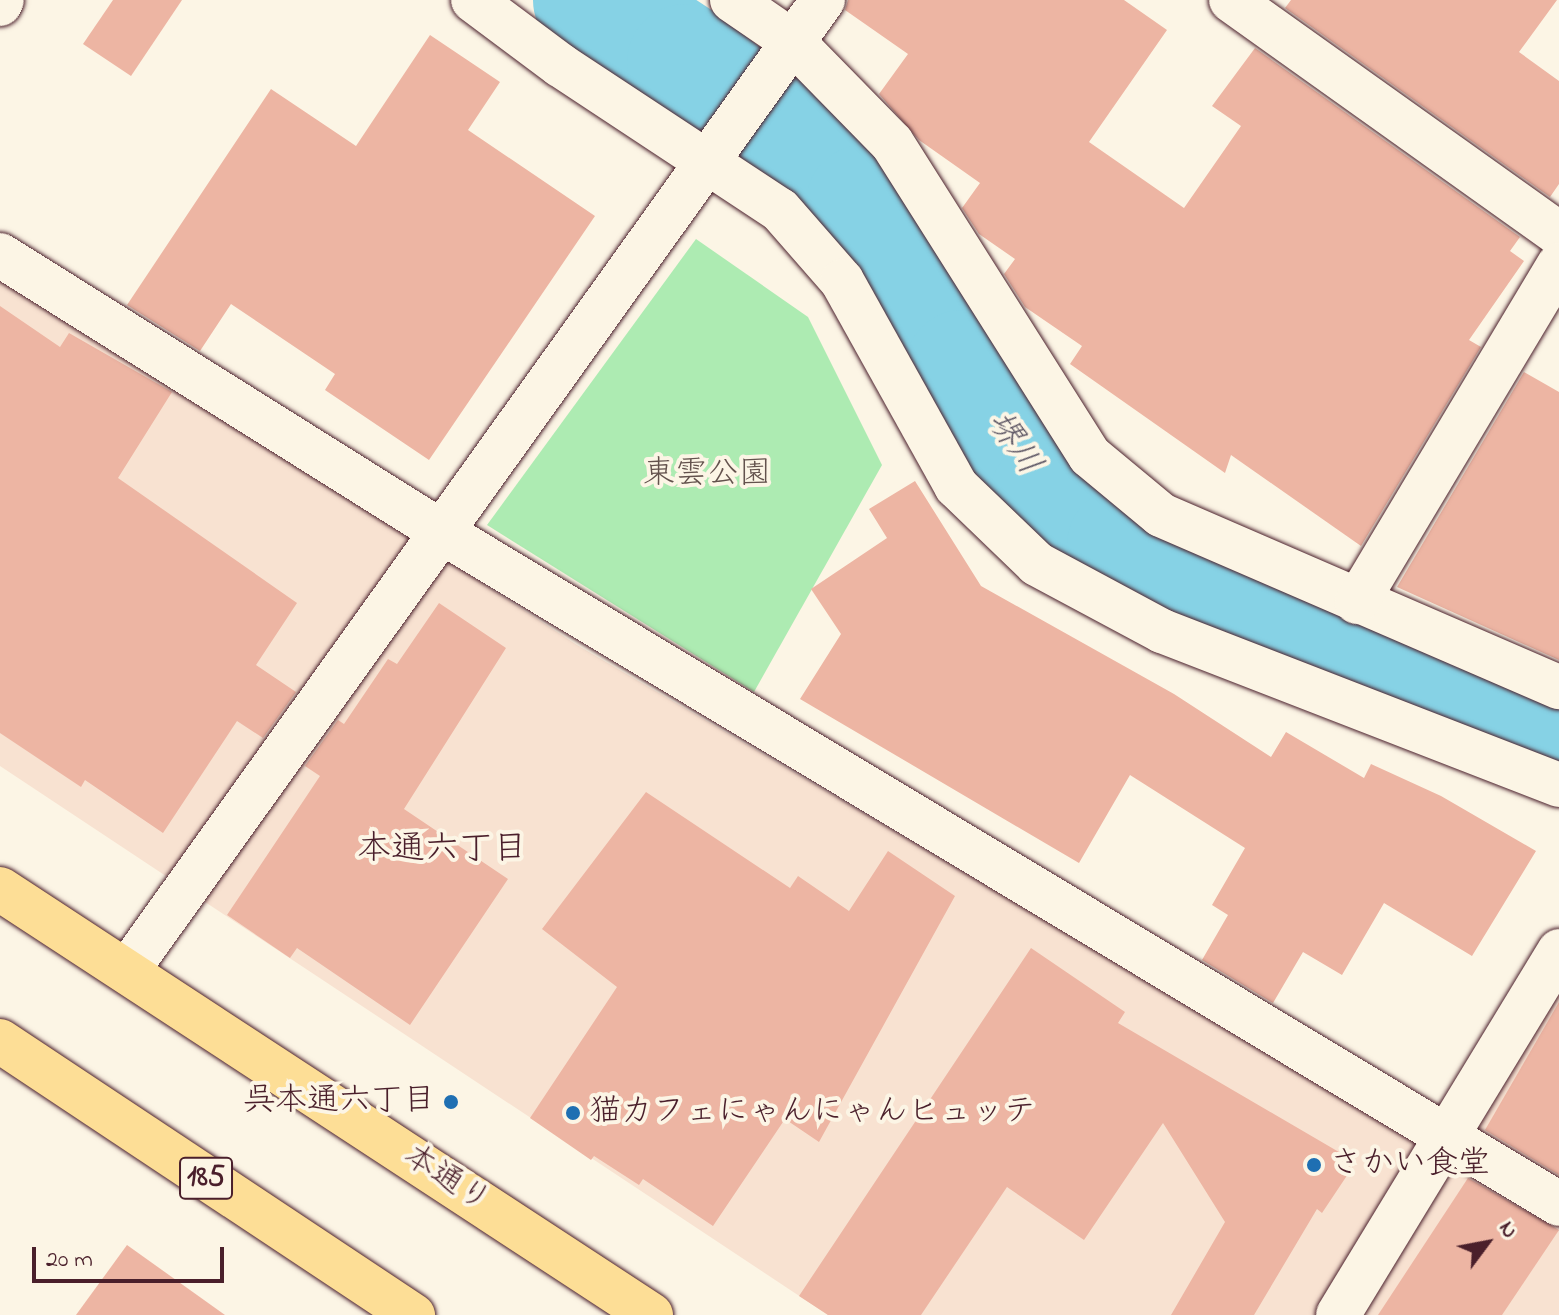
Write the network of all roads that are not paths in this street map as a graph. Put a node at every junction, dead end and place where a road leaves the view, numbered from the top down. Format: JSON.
{"nodes":[{"id":1,"x":473,"y":0,"type":"edge"},
{"id":2,"x":732,"y":0,"type":"edge"},
{"id":3,"x":823,"y":0,"type":"edge"},
{"id":4,"x":1231,"y":0,"type":"edge"},
{"id":5,"x":782,"y":58,"type":"junction"},
{"id":6,"x":721,"y":144,"type":"junction"},
{"id":7,"x":1559,"y":234,"type":"edge"},
{"id":8,"x":0,"y":255,"type":"edge"},
{"id":9,"x":1559,"y":265,"type":"edge"},
{"id":10,"x":445,"y":534,"type":"junction"},
{"id":11,"x":1357,"y":602,"type":"junction"},
{"id":12,"x":1559,"y":687,"type":"edge"},
{"id":13,"x":1559,"y":785,"type":"edge"},
{"id":14,"x":0,"y":889,"type":"edge"},
{"id":15,"x":1559,"y":951,"type":"edge"},
{"id":16,"x":127,"y":971,"type":"junction"},
{"id":17,"x":0,"y":1041,"type":"edge"},
{"id":18,"x":1449,"y":1138,"type":"junction"},
{"id":19,"x":1559,"y":1204,"type":"edge"},
{"id":20,"x":413,"y":1315,"type":"edge"},
{"id":21,"x":651,"y":1315,"type":"edge"},
{"id":22,"x":1338,"y":1315,"type":"edge"}],
"edges":[{"from":1,"to":6,"type":"street"},
{"from":2,"to":5,"type":"street"},
{"from":3,"to":5,"type":"street"},
{"from":4,"to":7,"type":"street"},
{"from":5,"to":6,"type":"street"},
{"from":5,"to":11,"type":"street"},
{"from":6,"to":10,"type":"street"},
{"from":6,"to":13,"type":"street"},
{"from":8,"to":10,"type":"street"},
{"from":9,"to":11,"type":"street"},
{"from":10,"to":16,"type":"street"},
{"from":10,"to":18,"type":"street"},
{"from":11,"to":12,"type":"street"},
{"from":14,"to":16,"type":"highway","name":"本通り"},
{"from":15,"to":18,"type":"street"},
{"from":16,"to":21,"type":"highway","name":"本通り"},
{"from":17,"to":20,"type":"highway","number":"185"},
{"from":18,"to":19,"type":"street"},
{"from":18,"to":22,"type":"street"}]}
